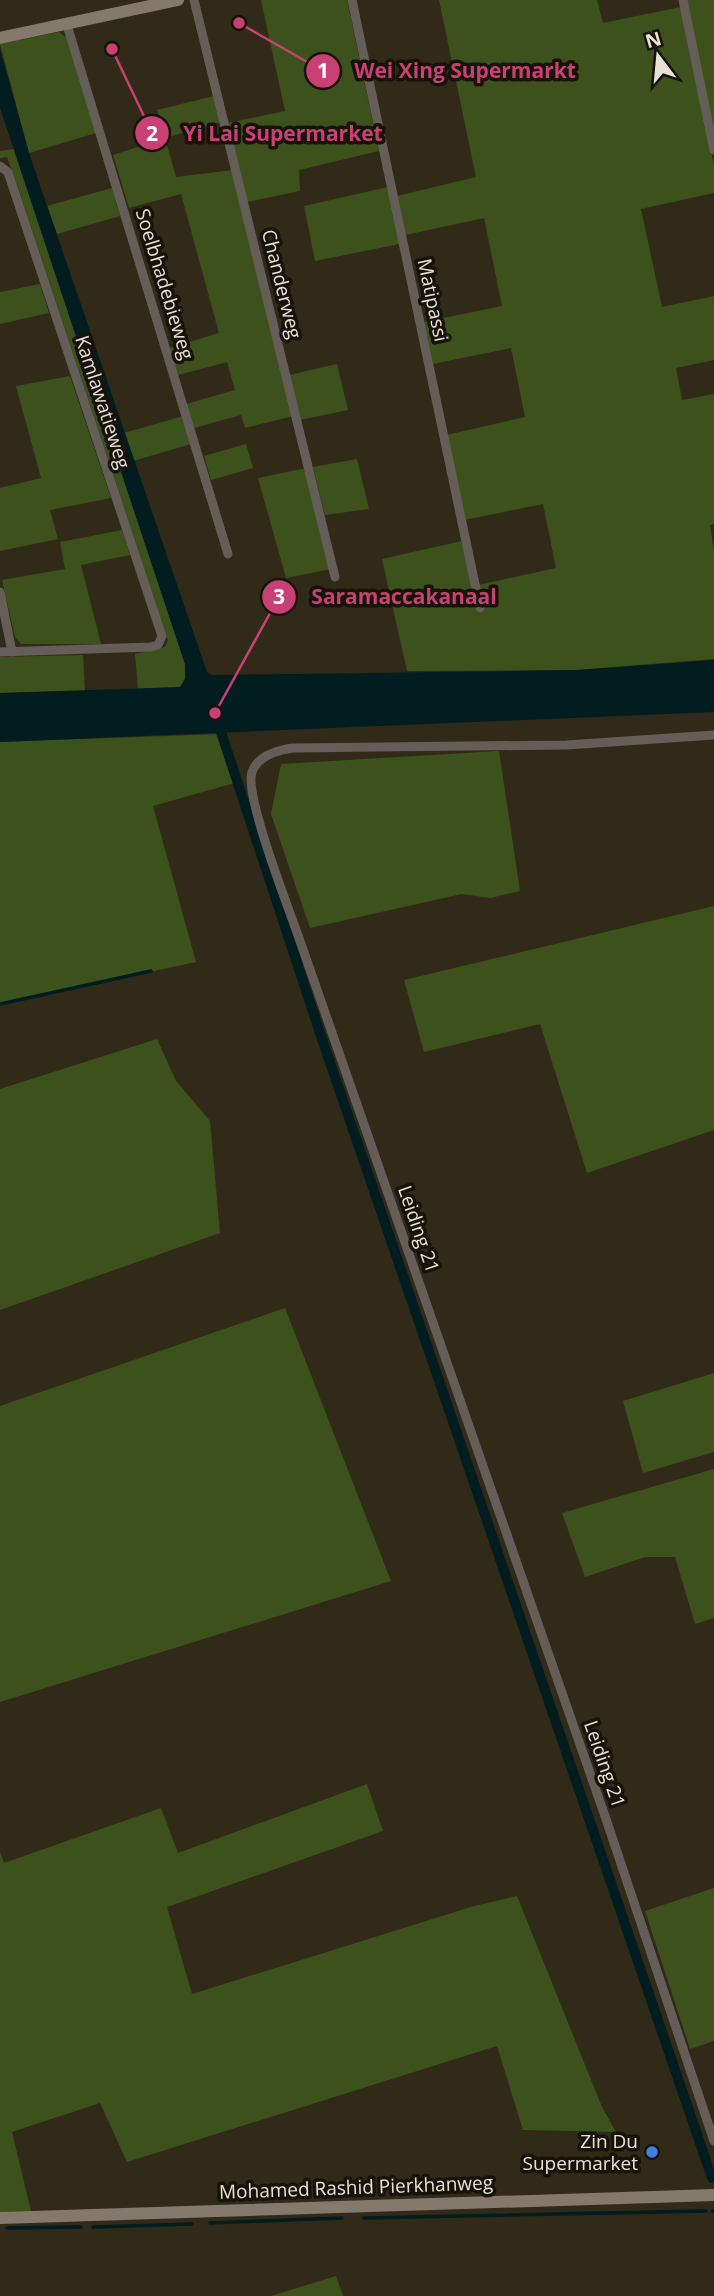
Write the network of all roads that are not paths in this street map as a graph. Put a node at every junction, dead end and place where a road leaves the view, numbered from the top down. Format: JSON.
{"nodes":[{"id":1,"x":178,"y":0,"type":"edge"},
{"id":2,"x":194,"y":0,"type":"edge"},
{"id":3,"x":352,"y":0,"type":"edge"},
{"id":4,"x":683,"y":0,"type":"edge"},
{"id":5,"x":67,"y":25,"type":"junction"},
{"id":6,"x":0,"y":38,"type":"edge"},
{"id":7,"x":714,"y":150,"type":"edge"},
{"id":8,"x":0,"y":166,"type":"edge"},
{"id":9,"x":228,"y":554,"type":"dead end"},
{"id":10,"x":335,"y":576,"type":"dead end"},
{"id":11,"x":0,"y":592,"type":"edge"},
{"id":12,"x":480,"y":608,"type":"dead end"},
{"id":13,"x":0,"y":652,"type":"edge"},
{"id":14,"x":12,"y":652,"type":"junction"},
{"id":15,"x":714,"y":735,"type":"edge"},
{"id":16,"x":714,"y":2141,"type":"edge"},
{"id":17,"x":714,"y":2195,"type":"edge"},
{"id":18,"x":0,"y":2218,"type":"edge"}],
"edges":[{"from":1,"to":5,"type":"street"},
{"from":2,"to":10,"type":"street","name":"Chanderweg"},
{"from":3,"to":12,"type":"street","name":"Matipassi"},
{"from":4,"to":7,"type":"street"},
{"from":5,"to":6,"type":"street"},
{"from":5,"to":9,"type":"street","name":"Soelbhadebieweg"},
{"from":8,"to":14,"type":"street","name":"Kamlawatieweg"},
{"from":11,"to":14,"type":"street"},
{"from":13,"to":14,"type":"street"},
{"from":15,"to":16,"type":"street","name":"Leiding 21"},
{"from":17,"to":18,"type":"street","name":"Mohamed Rashid Pierkhanweg"}]}
